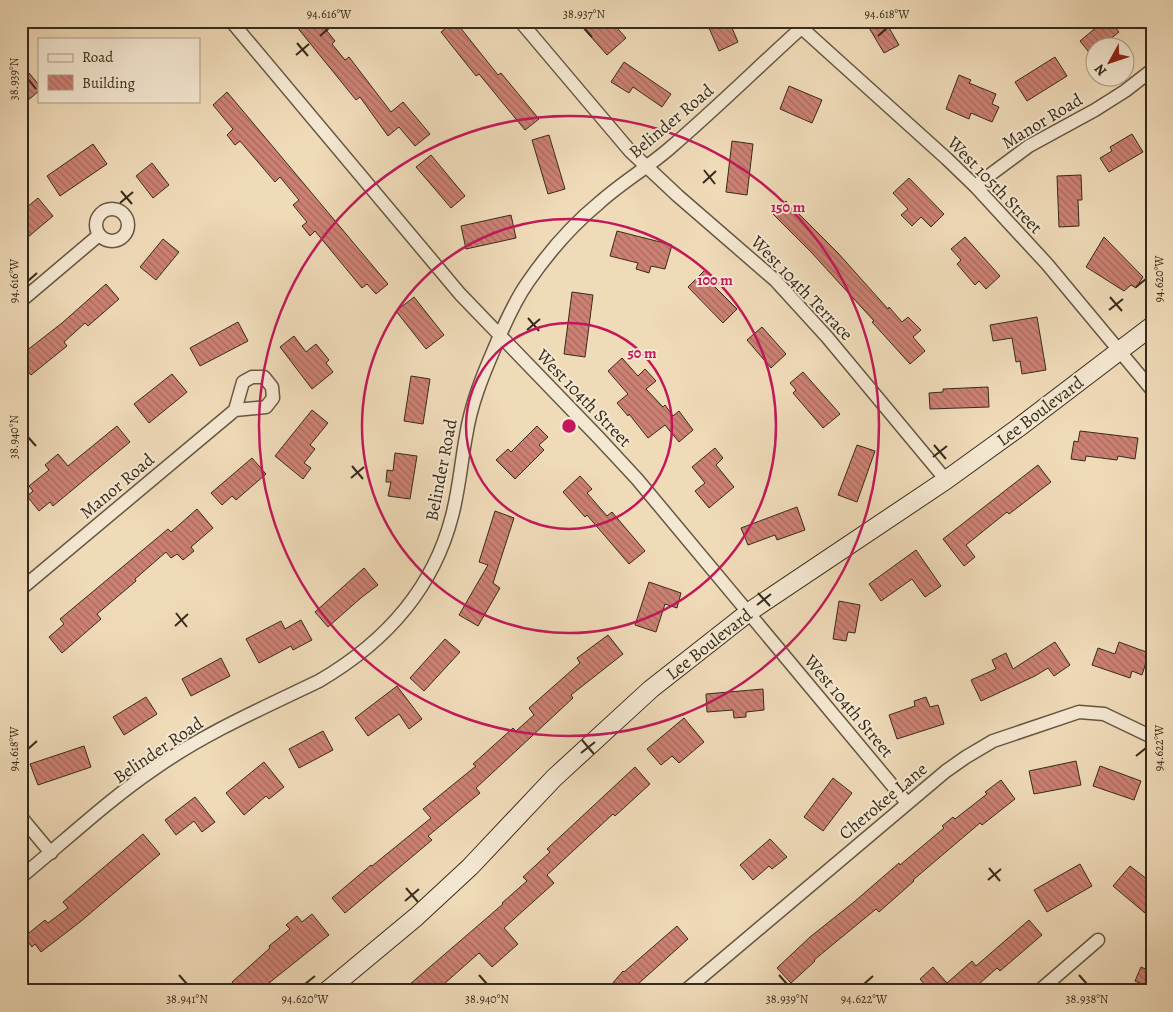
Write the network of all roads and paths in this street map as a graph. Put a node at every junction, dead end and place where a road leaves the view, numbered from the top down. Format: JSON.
{"nodes":[{"id":1,"x":231,"y":21,"type":"edge"},
{"id":2,"x":520,"y":21,"type":"edge"},
{"id":3,"x":801,"y":24,"type":"edge"},
{"id":4,"x":1152,"y":70,"type":"edge"},
{"id":5,"x":646,"y":166,"type":"junction"},
{"id":6,"x":975,"y":186,"type":"junction"},
{"id":7,"x":100,"y":235,"type":"dead end"},
{"id":8,"x":21,"y":301,"type":"edge"},
{"id":9,"x":1152,"y":326,"type":"edge"},
{"id":10,"x":499,"y":336,"type":"junction"},
{"id":11,"x":1119,"y":352,"type":"junction"},
{"id":12,"x":1152,"y":390,"type":"edge"},
{"id":13,"x":235,"y":410,"type":"dead end"},
{"id":14,"x":946,"y":480,"type":"junction"},
{"id":15,"x":21,"y":589,"type":"edge"},
{"id":16,"x":749,"y":612,"type":"junction"},
{"id":17,"x":1152,"y":737,"type":"edge"},
{"id":18,"x":908,"y":803,"type":"junction"},
{"id":19,"x":21,"y":817,"type":"edge"},
{"id":20,"x":51,"y":853,"type":"junction"},
{"id":21,"x":21,"y":877,"type":"edge"},
{"id":22,"x":1098,"y":940,"type":"dead end"},
{"id":23,"x":327,"y":991,"type":"edge"},
{"id":24,"x":685,"y":991,"type":"edge"},
{"id":25,"x":1039,"y":991,"type":"edge"}],
"edges":[{"from":1,"to":10,"type":"street","name":"West 104th Street"},
{"from":2,"to":5,"type":"street","name":"West 104th Terrace"},
{"from":3,"to":5,"type":"street","name":"Belinder Road"},
{"from":3,"to":6,"type":"street","name":"West 105th Street"},
{"from":4,"to":6,"type":"street","name":"Manor Road"},
{"from":5,"to":10,"type":"street","name":"Belinder Road"},
{"from":5,"to":14,"type":"street","name":"West 104th Terrace"},
{"from":6,"to":11,"type":"street","name":"West 105th Street"},
{"from":7,"to":8,"type":"street"},
{"from":9,"to":11,"type":"street","name":"Lee Boulevard"},
{"from":10,"to":16,"type":"street","name":"West 104th Street"},
{"from":10,"to":20,"type":"street","name":"Belinder Road"},
{"from":11,"to":12,"type":"street","name":"West 105th Street"},
{"from":11,"to":14,"type":"street","name":"Lee Boulevard"},
{"from":13,"to":15,"type":"street","name":"Manor Road"},
{"from":14,"to":16,"type":"street","name":"Lee Boulevard"},
{"from":16,"to":18,"type":"street","name":"West 104th Street"},
{"from":16,"to":23,"type":"street","name":"Lee Boulevard"},
{"from":17,"to":18,"type":"street","name":"Cherokee Lane"},
{"from":18,"to":24,"type":"street","name":"Cherokee Lane"},
{"from":19,"to":20,"type":"street"},
{"from":20,"to":21,"type":"street","name":"Belinder Road"},
{"from":22,"to":25,"type":"street"}]}
